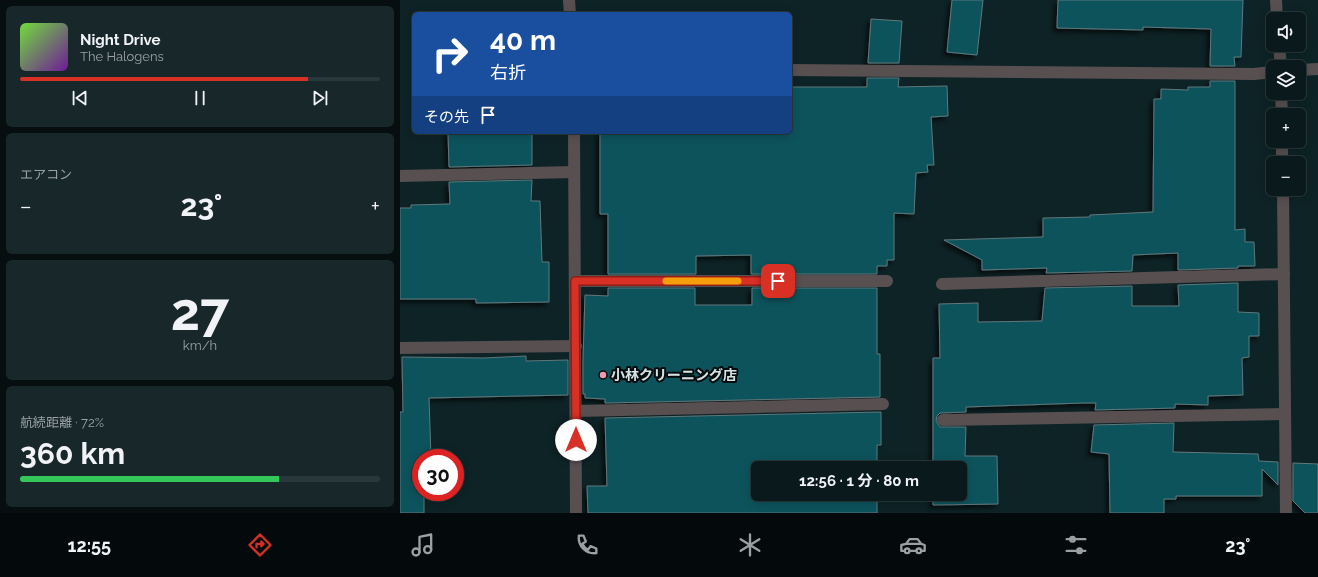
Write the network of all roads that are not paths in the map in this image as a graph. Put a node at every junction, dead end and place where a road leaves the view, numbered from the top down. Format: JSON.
{"nodes":[{"id":1,"x":569,"y":0,"type":"edge"},
{"id":2,"x":1276,"y":0,"type":"edge"},
{"id":3,"x":570,"y":12,"type":"edge"},
{"id":4,"x":1277,"y":12,"type":"edge"},
{"id":5,"x":1318,"y":69,"type":"edge"},
{"id":6,"x":792,"y":70,"type":"edge"},
{"id":7,"x":1306,"y":70,"type":"edge"},
{"id":8,"x":1266,"y":73,"type":"edge"},
{"id":9,"x":574,"y":134,"type":"edge"},
{"id":10,"x":574,"y":172,"type":"junction"},
{"id":11,"x":400,"y":176,"type":"edge"},
{"id":12,"x":1283,"y":196,"type":"edge"},
{"id":13,"x":1284,"y":274,"type":"junction"},
{"id":14,"x":575,"y":281,"type":"junction"},
{"id":15,"x":887,"y":281,"type":"dead end"},
{"id":16,"x":942,"y":284,"type":"dead end"},
{"id":17,"x":576,"y":346,"type":"junction"},
{"id":18,"x":400,"y":348,"type":"edge"},
{"id":19,"x":883,"y":404,"type":"dead end"},
{"id":20,"x":576,"y":411,"type":"junction"},
{"id":21,"x":1285,"y":414,"type":"junction"},
{"id":22,"x":943,"y":420,"type":"dead end"},
{"id":23,"x":576,"y":513,"type":"edge"},
{"id":24,"x":1286,"y":513,"type":"edge"}],
"edges":[{"from":1,"to":3,"type":"street"},
{"from":2,"to":4,"type":"street"},
{"from":5,"to":7,"type":"street"},
{"from":6,"to":8,"type":"street"},
{"from":9,"to":10,"type":"street"},
{"from":10,"to":11,"type":"street"},
{"from":10,"to":14,"type":"street"},
{"from":12,"to":13,"type":"street"},
{"from":13,"to":16,"type":"street"},
{"from":13,"to":21,"type":"street"},
{"from":14,"to":15,"type":"street"},
{"from":14,"to":17,"type":"street"},
{"from":17,"to":18,"type":"street"},
{"from":17,"to":20,"type":"street"},
{"from":19,"to":20,"type":"street"},
{"from":20,"to":23,"type":"street"},
{"from":21,"to":22,"type":"street"},
{"from":21,"to":24,"type":"street"}]}
